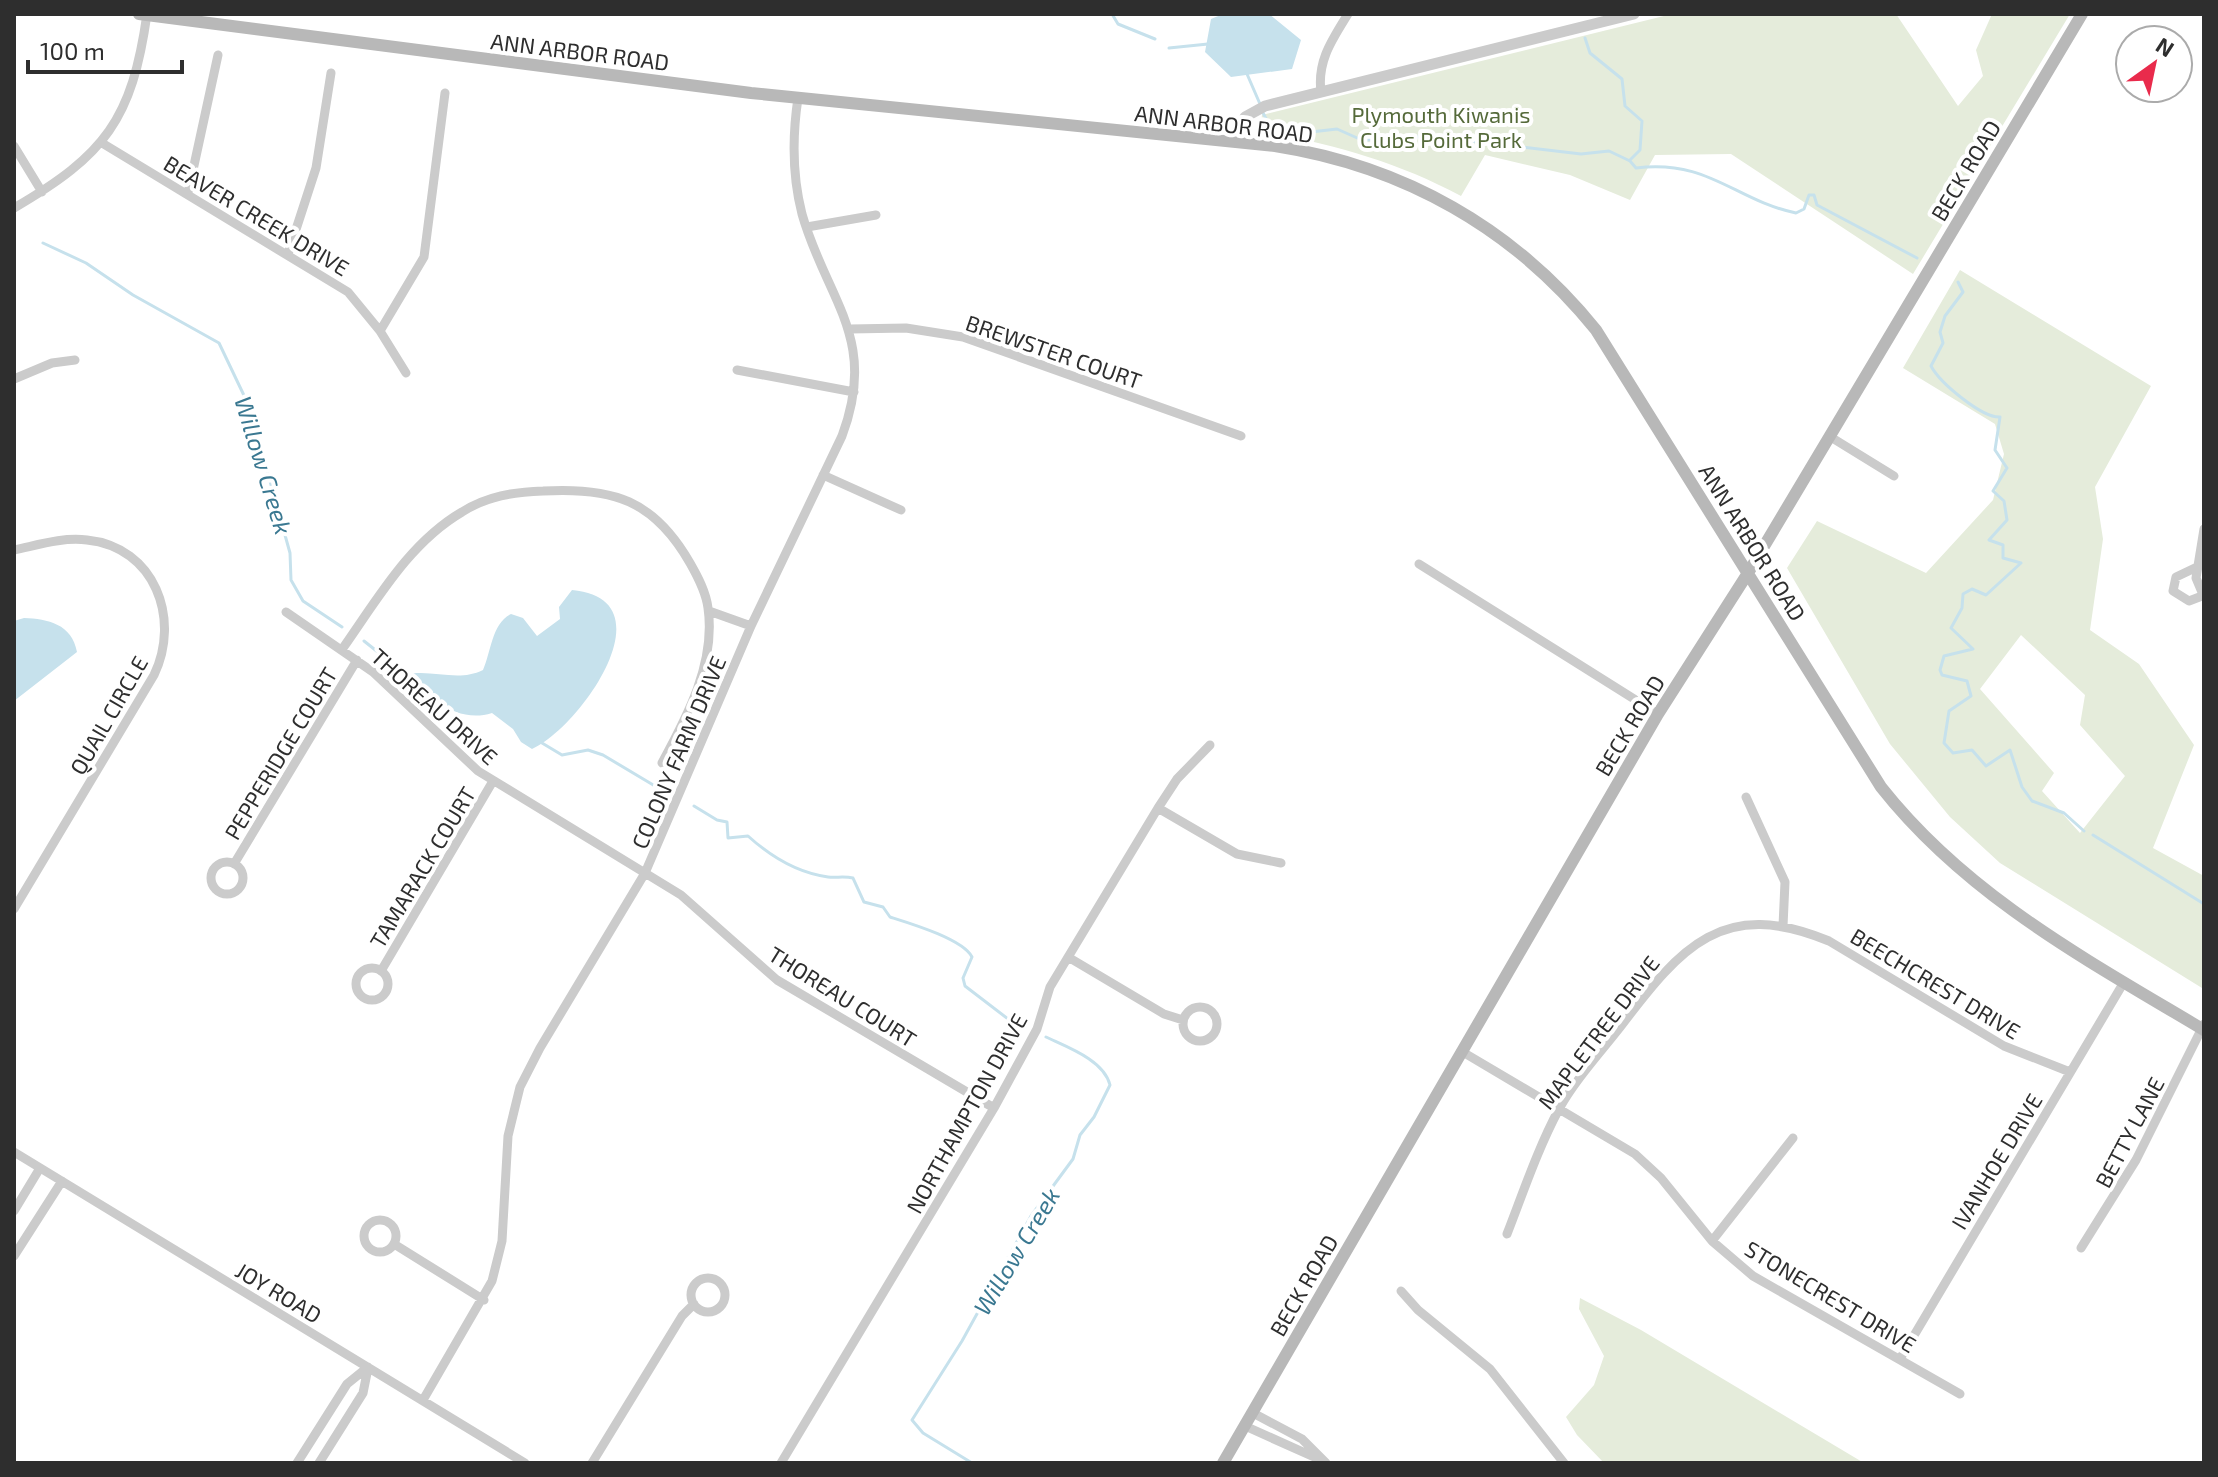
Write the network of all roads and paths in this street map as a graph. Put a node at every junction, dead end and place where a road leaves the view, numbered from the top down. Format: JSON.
{"nodes":[{"id":1,"x":139,"y":14,"type":"edge"},
{"id":2,"x":146,"y":14,"type":"edge"},
{"id":3,"x":1348,"y":14,"type":"edge"},
{"id":4,"x":1634,"y":14,"type":"edge"},
{"id":5,"x":2082,"y":14,"type":"edge"},
{"id":6,"x":218,"y":55,"type":"dead end"},
{"id":7,"x":331,"y":73,"type":"dead end"},
{"id":8,"x":1321,"y":92,"type":"junction"},
{"id":9,"x":445,"y":93,"type":"dead end"},
{"id":10,"x":798,"y":98,"type":"junction"},
{"id":11,"x":1238,"y":142,"type":"junction"},
{"id":12,"x":102,"y":143,"type":"junction"},
{"id":13,"x":14,"y":146,"type":"edge"},
{"id":14,"x":42,"y":192,"type":"junction"},
{"id":15,"x":188,"y":193,"type":"junction"},
{"id":16,"x":14,"y":208,"type":"edge"},
{"id":17,"x":876,"y":215,"type":"dead end"},
{"id":18,"x":807,"y":227,"type":"junction"},
{"id":19,"x":288,"y":254,"type":"junction"},
{"id":20,"x":850,"y":329,"type":"junction"},
{"id":21,"x":380,"y":331,"type":"junction"},
{"id":22,"x":75,"y":360,"type":"dead end"},
{"id":23,"x":737,"y":370,"type":"dead end"},
{"id":24,"x":406,"y":373,"type":"dead end"},
{"id":25,"x":14,"y":379,"type":"edge"},
{"id":26,"x":854,"y":392,"type":"junction"},
{"id":27,"x":1241,"y":436,"type":"dead end"},
{"id":28,"x":1829,"y":436,"type":"junction"},
{"id":29,"x":823,"y":475,"type":"junction"},
{"id":30,"x":1894,"y":476,"type":"dead end"},
{"id":31,"x":901,"y":510,"type":"dead end"},
{"id":32,"x":2204,"y":529,"type":"edge"},
{"id":33,"x":14,"y":550,"type":"edge"},
{"id":34,"x":1419,"y":564,"type":"dead end"},
{"id":35,"x":2197,"y":567,"type":"junction"},
{"id":36,"x":1748,"y":573,"type":"junction"},
{"id":37,"x":2203,"y":597,"type":"edge"},
{"id":38,"x":709,"y":611,"type":"junction"},
{"id":39,"x":286,"y":612,"type":"dead end"},
{"id":40,"x":751,"y":626,"type":"junction"},
{"id":41,"x":343,"y":648,"type":"junction"},
{"id":42,"x":357,"y":660,"type":"junction"},
{"id":43,"x":1658,"y":714,"type":"junction"},
{"id":44,"x":1210,"y":745,"type":"dead end"},
{"id":45,"x":662,"y":763,"type":"dead end"},
{"id":46,"x":493,"y":781,"type":"junction"},
{"id":47,"x":1746,"y":797,"type":"dead end"},
{"id":48,"x":1158,"y":808,"type":"junction"},
{"id":49,"x":1281,"y":863,"type":"dead end"},
{"id":50,"x":234,"y":864,"type":"dead end"},
{"id":51,"x":645,"y":873,"type":"junction"},
{"id":52,"x":14,"y":909,"type":"edge"},
{"id":53,"x":1783,"y":926,"type":"junction"},
{"id":54,"x":1068,"y":957,"type":"junction"},
{"id":55,"x":381,"y":971,"type":"dead end"},
{"id":56,"x":2124,"y":982,"type":"junction"},
{"id":57,"x":1183,"y":1020,"type":"dead end"},
{"id":58,"x":2204,"y":1028,"type":"edge"},
{"id":59,"x":1461,"y":1051,"type":"junction"},
{"id":60,"x":2070,"y":1072,"type":"junction"},
{"id":61,"x":1560,"y":1107,"type":"junction"},
{"id":62,"x":994,"y":1108,"type":"junction"},
{"id":63,"x":1793,"y":1138,"type":"dead end"},
{"id":64,"x":14,"y":1152,"type":"edge"},
{"id":65,"x":40,"y":1168,"type":"junction"},
{"id":66,"x":62,"y":1181,"type":"junction"},
{"id":67,"x":14,"y":1211,"type":"edge"},
{"id":68,"x":1507,"y":1234,"type":"dead end"},
{"id":69,"x":1712,"y":1241,"type":"junction"},
{"id":70,"x":394,"y":1244,"type":"dead end"},
{"id":71,"x":2081,"y":1248,"type":"dead end"},
{"id":72,"x":14,"y":1256,"type":"edge"},
{"id":73,"x":1401,"y":1291,"type":"dead end"},
{"id":74,"x":484,"y":1300,"type":"junction"},
{"id":75,"x":694,"y":1304,"type":"dead end"},
{"id":76,"x":1900,"y":1359,"type":"junction"},
{"id":77,"x":368,"y":1367,"type":"junction"},
{"id":78,"x":1960,"y":1394,"type":"dead end"},
{"id":79,"x":423,"y":1400,"type":"junction"},
{"id":80,"x":1253,"y":1413,"type":"junction"},
{"id":81,"x":1245,"y":1426,"type":"junction"},
{"id":82,"x":297,"y":1463,"type":"edge"},
{"id":83,"x":319,"y":1463,"type":"edge"},
{"id":84,"x":525,"y":1463,"type":"edge"},
{"id":85,"x":592,"y":1463,"type":"edge"},
{"id":86,"x":781,"y":1463,"type":"edge"},
{"id":87,"x":1223,"y":1463,"type":"edge"},
{"id":88,"x":1326,"y":1463,"type":"edge"},
{"id":89,"x":1564,"y":1463,"type":"edge"}],
"edges":[{"from":1,"to":2,"type":"main road","name":"ANN ARBOR ROAD"},
{"from":2,"to":10,"type":"main road","name":"ANN ARBOR ROAD"},
{"from":2,"to":12,"type":"street"},
{"from":3,"to":8,"type":"street"},
{"from":4,"to":8,"type":"street"},
{"from":5,"to":28,"type":"main road","name":"BECK ROAD"},
{"from":6,"to":15,"type":"street"},
{"from":7,"to":19,"type":"street"},
{"from":8,"to":11,"type":"street"},
{"from":9,"to":21,"type":"street"},
{"from":10,"to":11,"type":"main road","name":"ANN ARBOR ROAD"},
{"from":10,"to":18,"type":"street","name":"COLONY FARM DRIVE"},
{"from":11,"to":36,"type":"main road","name":"ANN ARBOR ROAD"},
{"from":12,"to":14,"type":"street"},
{"from":12,"to":15,"type":"street","name":"BEAVER CREEK DRIVE"},
{"from":13,"to":14,"type":"street"},
{"from":14,"to":16,"type":"street"},
{"from":15,"to":19,"type":"street","name":"BEAVER CREEK DRIVE"},
{"from":17,"to":18,"type":"street"},
{"from":18,"to":20,"type":"street","name":"COLONY FARM DRIVE"},
{"from":19,"to":21,"type":"street","name":"BEAVER CREEK DRIVE"},
{"from":20,"to":26,"type":"street","name":"COLONY FARM DRIVE"},
{"from":20,"to":27,"type":"street","name":"BREWSTER COURT"},
{"from":21,"to":24,"type":"street","name":"BEAVER CREEK DRIVE"},
{"from":22,"to":25,"type":"street"},
{"from":23,"to":26,"type":"street"},
{"from":26,"to":29,"type":"street","name":"COLONY FARM DRIVE"},
{"from":28,"to":30,"type":"street"},
{"from":28,"to":36,"type":"main road","name":"BECK ROAD"},
{"from":29,"to":31,"type":"street"},
{"from":29,"to":40,"type":"street","name":"COLONY FARM DRIVE"},
{"from":32,"to":35,"type":"street"},
{"from":33,"to":52,"type":"street","name":"QUAIL CIRCLE"},
{"from":34,"to":43,"type":"street"},
{"from":35,"to":37,"type":"street"},
{"from":35,"to":37,"type":"street"},
{"from":36,"to":43,"type":"main road","name":"BECK ROAD"},
{"from":36,"to":56,"type":"main road","name":"ANN ARBOR ROAD"},
{"from":38,"to":40,"type":"street"},
{"from":38,"to":41,"type":"street"},
{"from":38,"to":45,"type":"street"},
{"from":39,"to":41,"type":"street","name":"THOREAU DRIVE"},
{"from":40,"to":51,"type":"street","name":"COLONY FARM DRIVE"},
{"from":41,"to":42,"type":"street","name":"THOREAU DRIVE"},
{"from":42,"to":46,"type":"street","name":"THOREAU DRIVE"},
{"from":42,"to":50,"type":"street","name":"PEPPERIDGE COURT"},
{"from":43,"to":59,"type":"main road","name":"BECK ROAD"},
{"from":44,"to":48,"type":"street","name":"NORTHAMPTON DRIVE"},
{"from":46,"to":51,"type":"street","name":"THOREAU DRIVE"},
{"from":46,"to":55,"type":"street","name":"TAMARACK COURT"},
{"from":47,"to":53,"type":"street"},
{"from":48,"to":49,"type":"street"},
{"from":48,"to":54,"type":"street","name":"NORTHAMPTON DRIVE"},
{"from":51,"to":62,"type":"street","name":"THOREAU COURT"},
{"from":51,"to":74,"type":"street","name":"COLONY FARM DRIVE"},
{"from":53,"to":60,"type":"street","name":"BEECHCREST DRIVE"},
{"from":53,"to":61,"type":"street","name":"MAPLETREE DRIVE"},
{"from":54,"to":57,"type":"street"},
{"from":54,"to":62,"type":"street","name":"NORTHAMPTON DRIVE"},
{"from":56,"to":58,"type":"main road","name":"ANN ARBOR ROAD"},
{"from":56,"to":60,"type":"street","name":"IVANHOE DRIVE"},
{"from":58,"to":71,"type":"street","name":"BETTY LANE"},
{"from":59,"to":61,"type":"street","name":"STONECREST DRIVE"},
{"from":59,"to":80,"type":"main road","name":"BECK ROAD"},
{"from":60,"to":76,"type":"street","name":"IVANHOE DRIVE"},
{"from":61,"to":68,"type":"street","name":"MAPLETREE DRIVE"},
{"from":61,"to":69,"type":"street","name":"STONECREST DRIVE"},
{"from":62,"to":86,"type":"street","name":"NORTHAMPTON DRIVE"},
{"from":63,"to":69,"type":"street"},
{"from":64,"to":65,"type":"street","name":"JOY ROAD"},
{"from":65,"to":66,"type":"street","name":"JOY ROAD"},
{"from":65,"to":67,"type":"street"},
{"from":66,"to":72,"type":"street"},
{"from":66,"to":77,"type":"street","name":"JOY ROAD"},
{"from":69,"to":76,"type":"street","name":"STONECREST DRIVE"},
{"from":70,"to":74,"type":"street"},
{"from":73,"to":89,"type":"street"},
{"from":74,"to":79,"type":"street","name":"COLONY FARM DRIVE"},
{"from":75,"to":85,"type":"street"},
{"from":76,"to":78,"type":"street","name":"STONECREST DRIVE"},
{"from":77,"to":79,"type":"street","name":"JOY ROAD"},
{"from":77,"to":82,"type":"street"},
{"from":77,"to":83,"type":"street"},
{"from":79,"to":84,"type":"street","name":"JOY ROAD"},
{"from":80,"to":81,"type":"main road","name":"BECK ROAD"},
{"from":80,"to":88,"type":"street"},
{"from":81,"to":87,"type":"main road","name":"BECK ROAD"},
{"from":81,"to":88,"type":"street"}]}
